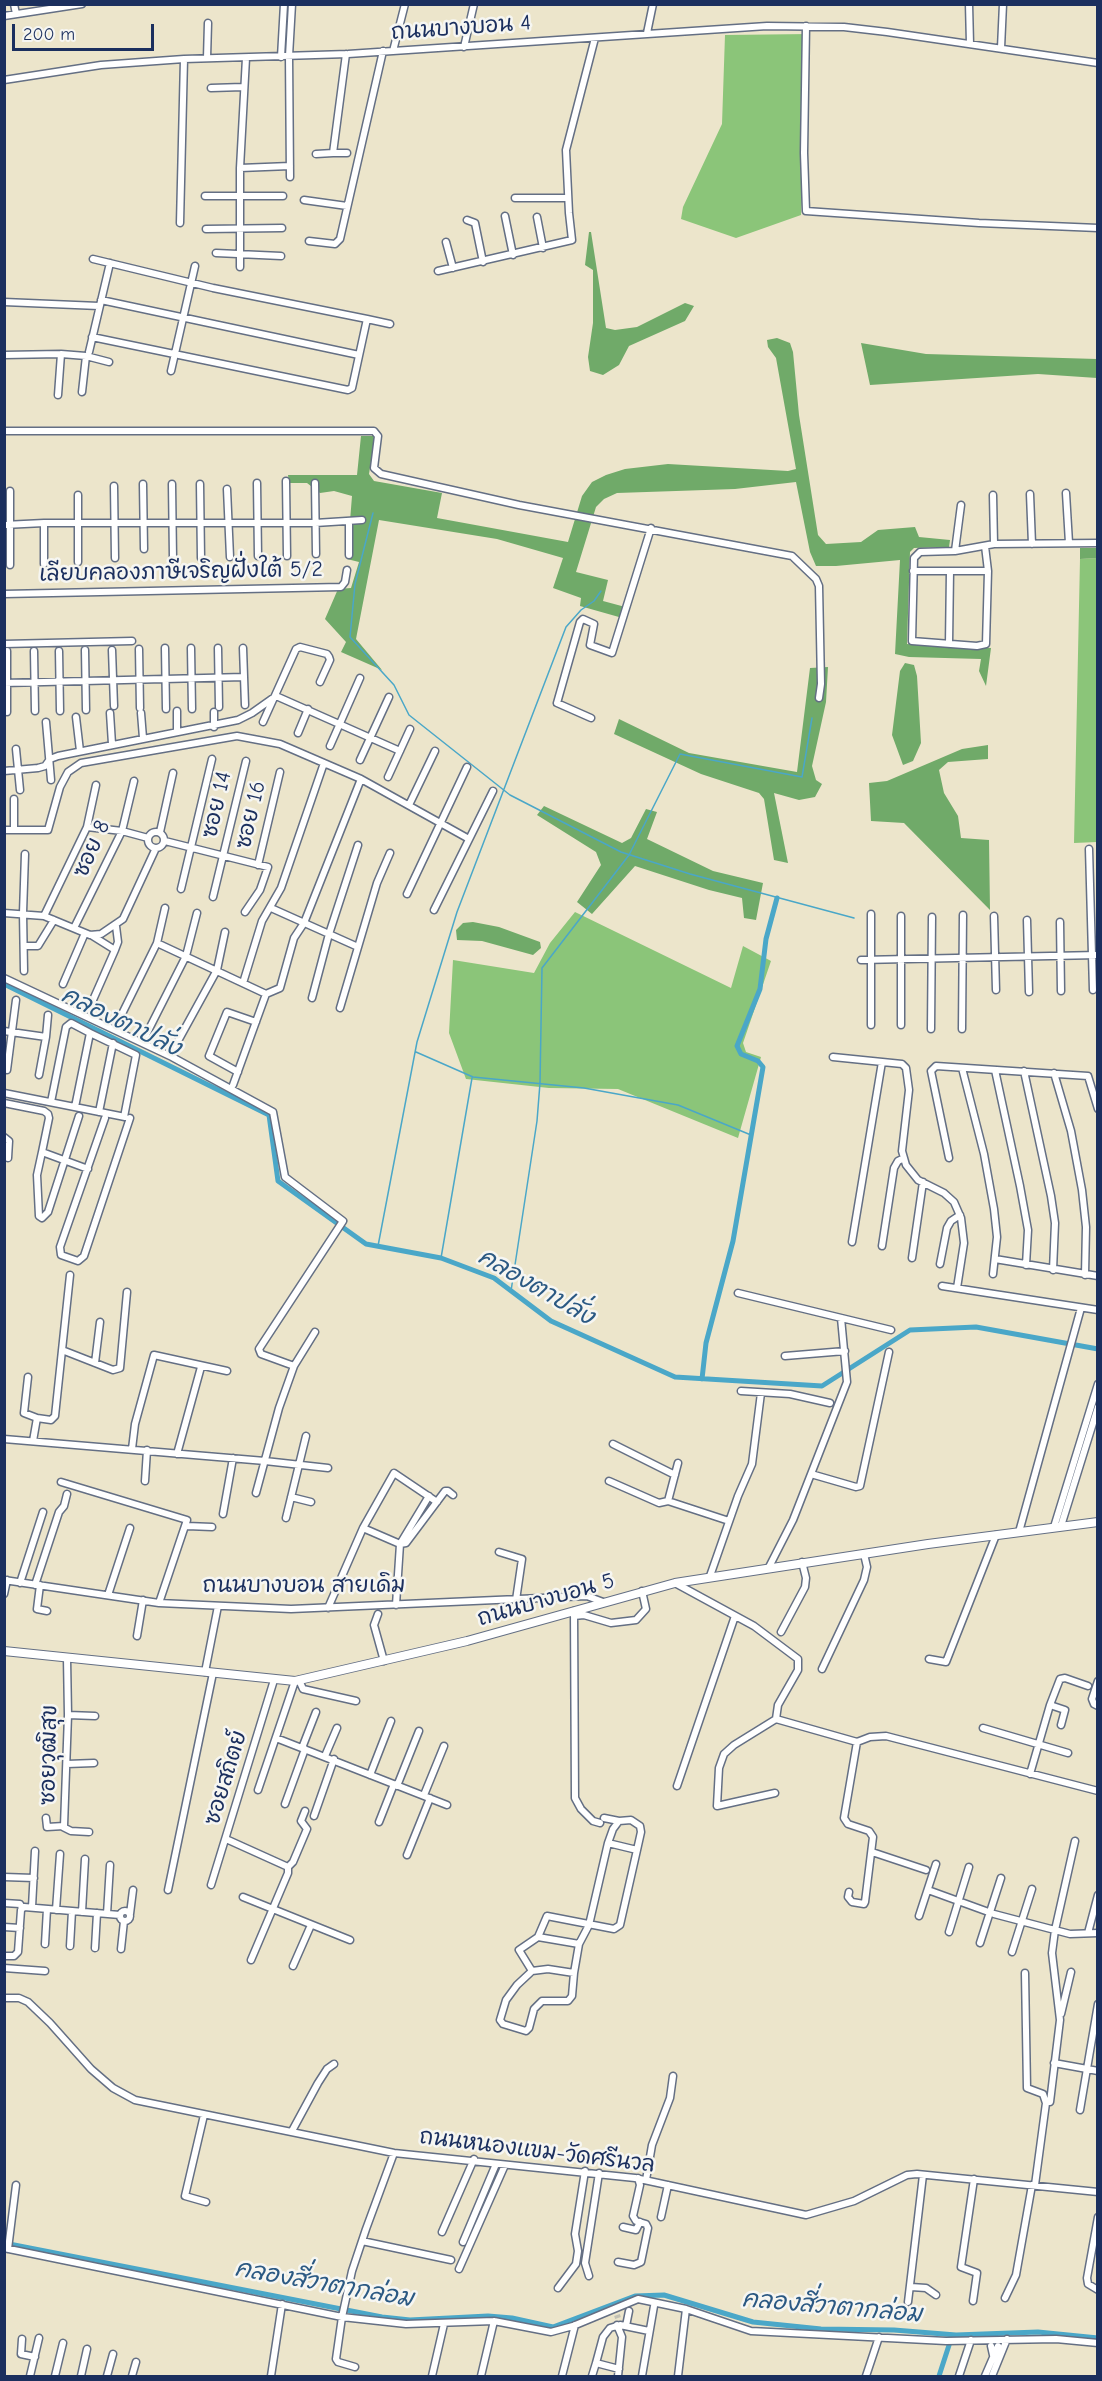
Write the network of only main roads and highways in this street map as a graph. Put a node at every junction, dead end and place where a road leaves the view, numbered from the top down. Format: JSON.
{"nodes":[{"id":1,"x":1098,"y":1522,"type":"edge"},
{"id":2,"x":4,"y":1651,"type":"edge"}],
"edges":[{"from":1,"to":2,"type":"main road","name":"ถนนบางบอน 5"}]}
